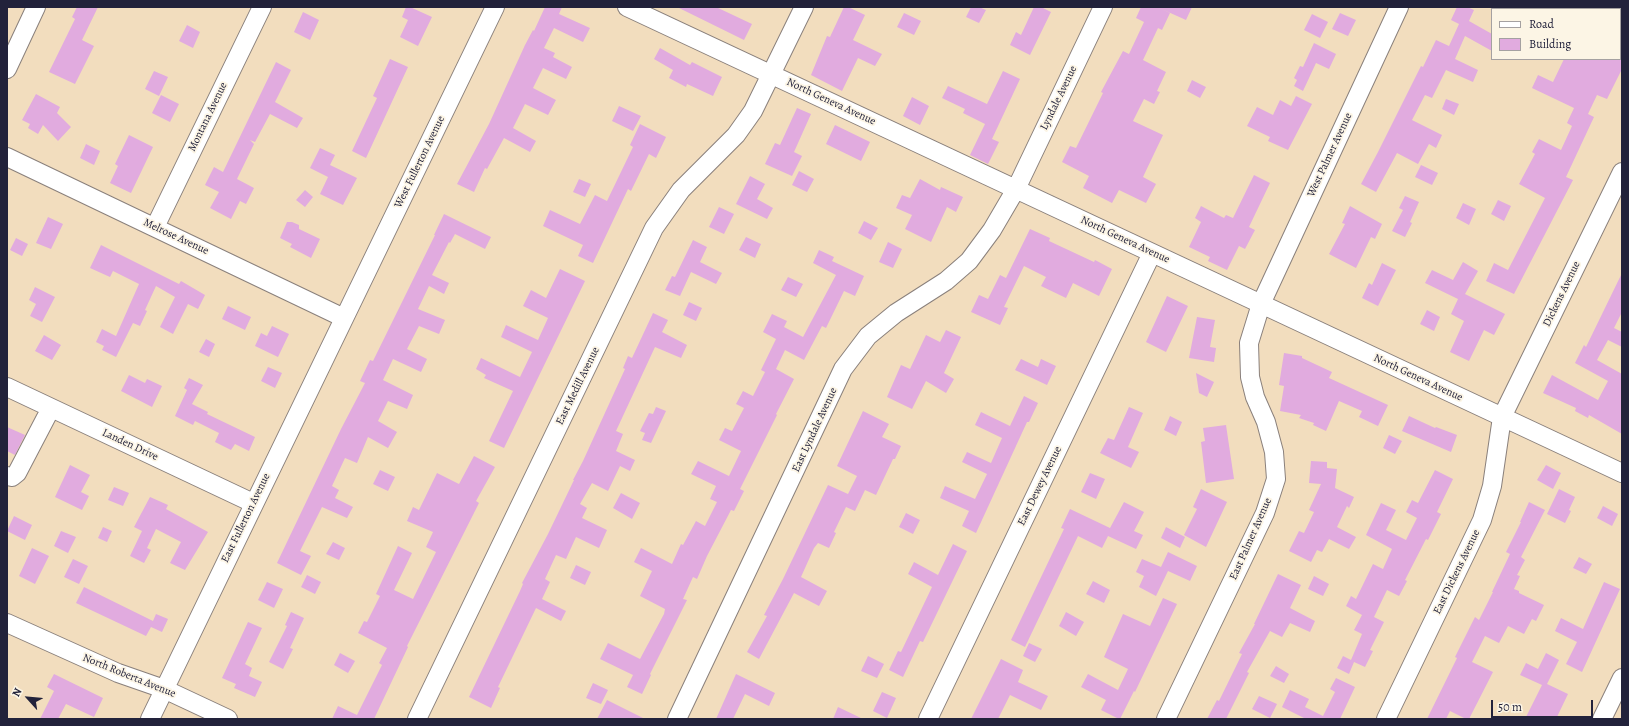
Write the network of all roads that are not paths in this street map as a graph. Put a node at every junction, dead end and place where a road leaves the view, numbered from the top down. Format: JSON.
{"nodes":[{"id":1,"x":36,"y":7,"type":"edge"},
{"id":2,"x":262,"y":7,"type":"edge"},
{"id":3,"x":495,"y":7,"type":"edge"},
{"id":4,"x":628,"y":7,"type":"edge"},
{"id":5,"x":804,"y":7,"type":"edge"},
{"id":6,"x":1103,"y":7,"type":"edge"},
{"id":7,"x":1399,"y":7,"type":"edge"},
{"id":8,"x":7,"y":69,"type":"edge"},
{"id":9,"x":772,"y":75,"type":"junction"},
{"id":10,"x":7,"y":157,"type":"edge"},
{"id":11,"x":1622,"y":172,"type":"edge"},
{"id":12,"x":1016,"y":189,"type":"junction"},
{"id":13,"x":155,"y":228,"type":"junction"},
{"id":14,"x":1152,"y":252,"type":"junction"},
{"id":15,"x":1261,"y":304,"type":"junction"},
{"id":16,"x":344,"y":318,"type":"junction"},
{"id":17,"x":7,"y":387,"type":"edge"},
{"id":18,"x":51,"y":408,"type":"junction"},
{"id":19,"x":1502,"y":417,"type":"junction"},
{"id":20,"x":1622,"y":473,"type":"edge"},
{"id":21,"x":7,"y":476,"type":"edge"},
{"id":22,"x":253,"y":503,"type":"junction"},
{"id":23,"x":7,"y":623,"type":"edge"},
{"id":24,"x":1622,"y":678,"type":"edge"},
{"id":25,"x":164,"y":689,"type":"junction"},
{"id":26,"x":150,"y":719,"type":"edge"},
{"id":27,"x":228,"y":719,"type":"edge"},
{"id":28,"x":417,"y":719,"type":"edge"},
{"id":29,"x":677,"y":719,"type":"edge"},
{"id":30,"x":928,"y":719,"type":"edge"},
{"id":31,"x":1166,"y":719,"type":"edge"},
{"id":32,"x":1386,"y":719,"type":"edge"},
{"id":33,"x":1602,"y":719,"type":"edge"}],
"edges":[{"from":1,"to":8,"type":"street"},
{"from":2,"to":13,"type":"street","name":"Montana Avenue"},
{"from":3,"to":16,"type":"street","name":"West Fullerton Avenue"},
{"from":4,"to":9,"type":"street","name":"North Geneva Avenue"},
{"from":5,"to":9,"type":"street","name":"East Medill Avenue"},
{"from":6,"to":12,"type":"street","name":"Lyndale Avenue"},
{"from":7,"to":15,"type":"street","name":"West Palmer Avenue"},
{"from":9,"to":12,"type":"street","name":"North Geneva Avenue"},
{"from":9,"to":28,"type":"street","name":"East Medill Avenue"},
{"from":10,"to":13,"type":"street","name":"Melrose Avenue"},
{"from":11,"to":19,"type":"street","name":"Dickens Avenue"},
{"from":12,"to":14,"type":"street","name":"North Geneva Avenue"},
{"from":12,"to":29,"type":"street","name":"East Lyndale Avenue"},
{"from":13,"to":16,"type":"street","name":"Melrose Avenue"},
{"from":14,"to":15,"type":"street","name":"North Geneva Avenue"},
{"from":14,"to":30,"type":"street","name":"East Dewey Avenue"},
{"from":15,"to":19,"type":"street","name":"North Geneva Avenue"},
{"from":15,"to":31,"type":"street","name":"East Palmer Avenue"},
{"from":16,"to":22,"type":"street","name":"East Fullerton Avenue"},
{"from":17,"to":18,"type":"street","name":"Landen Drive"},
{"from":18,"to":21,"type":"street"},
{"from":18,"to":22,"type":"street","name":"Landen Drive"},
{"from":19,"to":20,"type":"street","name":"North Geneva Avenue"},
{"from":19,"to":32,"type":"street","name":"East Dickens Avenue"},
{"from":22,"to":25,"type":"street","name":"East Fullerton Avenue"},
{"from":23,"to":25,"type":"street","name":"North Roberta Avenue"},
{"from":24,"to":33,"type":"street"},
{"from":25,"to":26,"type":"street","name":"East Fullerton Avenue"},
{"from":25,"to":27,"type":"street","name":"North Roberta Avenue"}]}
